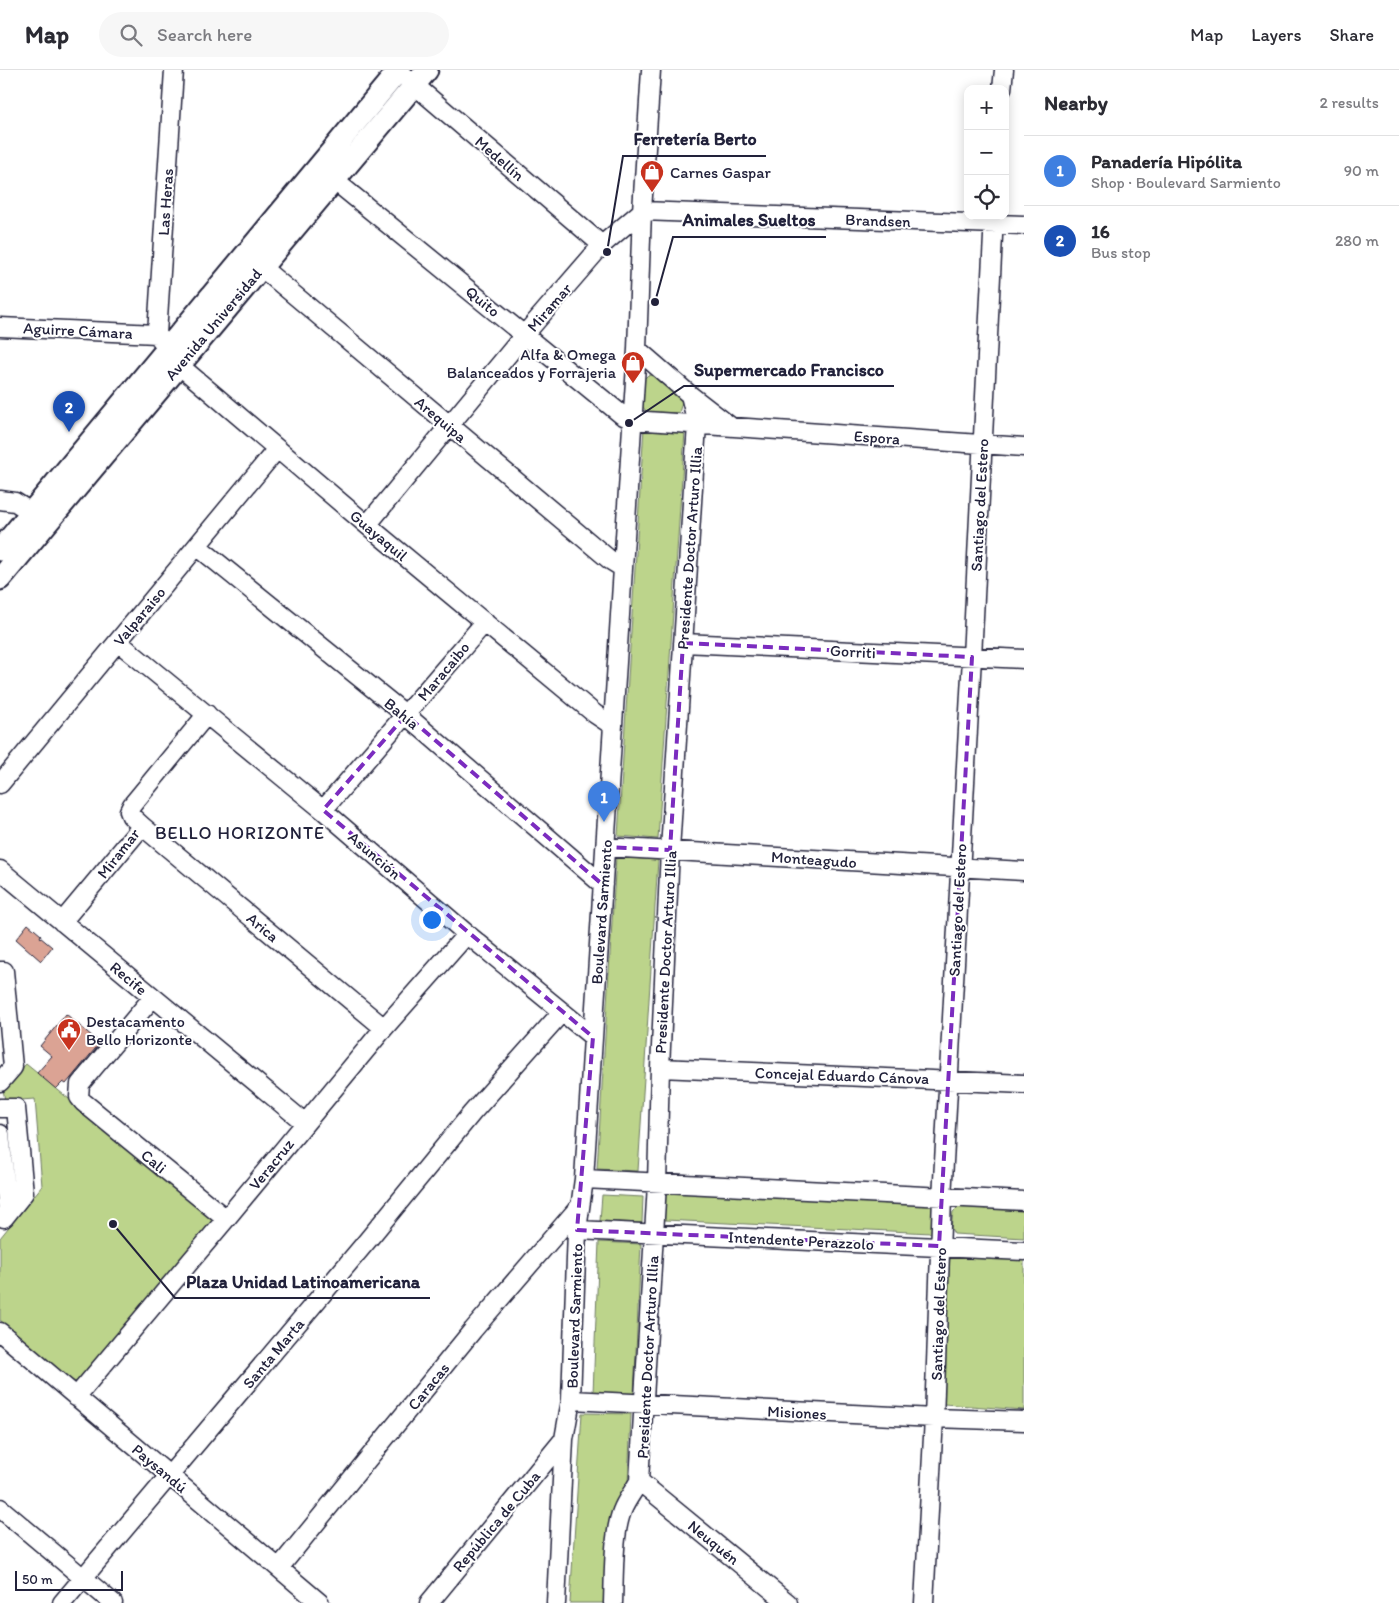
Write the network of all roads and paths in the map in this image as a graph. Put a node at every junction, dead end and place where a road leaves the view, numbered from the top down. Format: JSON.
{"nodes":[{"id":1,"x":174,"y":70,"type":"edge"},
{"id":2,"x":651,"y":70,"type":"edge"},
{"id":3,"x":1004,"y":70,"type":"edge"},
{"id":4,"x":410,"y":74,"type":"edge"},
{"id":5,"x":1002,"y":85,"type":"edge"},
{"id":6,"x":335,"y":180,"type":"junction"},
{"id":7,"x":642,"y":211,"type":"junction"},
{"id":8,"x":964,"y":219,"type":"edge"},
{"id":9,"x":994,"y":220,"type":"edge"},
{"id":10,"x":1024,"y":226,"type":"edge"},
{"id":11,"x":602,"y":246,"type":"junction"},
{"id":12,"x":261,"y":267,"type":"junction"},
{"id":13,"x":0,"y":327,"type":"edge"},
{"id":14,"x":525,"y":334,"type":"junction"},
{"id":15,"x":168,"y":350,"type":"junction"},
{"id":16,"x":637,"y":350,"type":"junction"},
{"id":17,"x":690,"y":395,"type":"junction"},
{"id":18,"x":632,"y":420,"type":"junction"},
{"id":19,"x":697,"y":424,"type":"junction"},
{"id":20,"x":450,"y":426,"type":"junction"},
{"id":21,"x":730,"y":426,"type":"junction"},
{"id":22,"x":982,"y":445,"type":"junction"},
{"id":23,"x":1024,"y":447,"type":"edge"},
{"id":24,"x":278,"y":449,"type":"junction"},
{"id":25,"x":0,"y":500,"type":"edge"},
{"id":26,"x":40,"y":517,"type":"junction"},
{"id":27,"x":367,"y":525,"type":"junction"},
{"id":28,"x":197,"y":546,"type":"junction"},
{"id":29,"x":0,"y":550,"type":"edge"},
{"id":30,"x":623,"y":568,"type":"junction"},
{"id":31,"x":0,"y":579,"type":"edge"},
{"id":32,"x":485,"y":622,"type":"junction"},
{"id":33,"x":118,"y":642,"type":"junction"},
{"id":34,"x":683,"y":643,"type":"junction"},
{"id":35,"x":972,"y":657,"type":"junction"},
{"id":36,"x":1024,"y":659,"type":"edge"},
{"id":37,"x":207,"y":714,"type":"junction"},
{"id":38,"x":406,"y":715,"type":"junction"},
{"id":39,"x":613,"y":726,"type":"junction"},
{"id":40,"x":0,"y":784,"type":"edge"},
{"id":41,"x":323,"y":810,"type":"junction"},
{"id":42,"x":142,"y":826,"type":"junction"},
{"id":43,"x":605,"y":847,"type":"junction"},
{"id":44,"x":670,"y":850,"type":"junction"},
{"id":45,"x":960,"y":868,"type":"junction"},
{"id":46,"x":0,"y":870,"type":"edge"},
{"id":47,"x":1024,"y":871,"type":"edge"},
{"id":48,"x":602,"y":885,"type":"junction"},
{"id":49,"x":62,"y":922,"type":"junction"},
{"id":50,"x":467,"y":934,"type":"junction"},
{"id":51,"x":0,"y":971,"type":"edge"},
{"id":52,"x":153,"y":997,"type":"junction"},
{"id":53,"x":562,"y":1012,"type":"junction"},
{"id":54,"x":384,"y":1028,"type":"junction"},
{"id":55,"x":593,"y":1037,"type":"junction"},
{"id":56,"x":660,"y":1068,"type":"junction"},
{"id":57,"x":948,"y":1080,"type":"junction"},
{"id":58,"x":0,"y":1082,"type":"edge"},
{"id":59,"x":1024,"y":1084,"type":"edge"},
{"id":60,"x":0,"y":1108,"type":"edge"},
{"id":61,"x":304,"y":1123,"type":"junction"},
{"id":62,"x":0,"y":1134,"type":"edge"},
{"id":63,"x":584,"y":1179,"type":"junction"},
{"id":64,"x":657,"y":1184,"type":"junction"},
{"id":65,"x":942,"y":1198,"type":"junction"},
{"id":66,"x":1024,"y":1201,"type":"edge"},
{"id":67,"x":580,"y":1206,"type":"junction"},
{"id":68,"x":4,"y":1218,"type":"edge"},
{"id":69,"x":226,"y":1219,"type":"junction"},
{"id":70,"x":577,"y":1230,"type":"junction"},
{"id":71,"x":654,"y":1233,"type":"junction"},
{"id":72,"x":940,"y":1246,"type":"junction"},
{"id":73,"x":1024,"y":1250,"type":"edge"},
{"id":74,"x":0,"y":1332,"type":"edge"},
{"id":75,"x":76,"y":1397,"type":"junction"},
{"id":76,"x":571,"y":1400,"type":"junction"},
{"id":77,"x":643,"y":1405,"type":"junction"},
{"id":78,"x":934,"y":1418,"type":"junction"},
{"id":79,"x":1024,"y":1421,"type":"edge"},
{"id":80,"x":564,"y":1439,"type":"junction"},
{"id":81,"x":170,"y":1476,"type":"junction"},
{"id":82,"x":639,"y":1481,"type":"junction"},
{"id":83,"x":0,"y":1508,"type":"edge"},
{"id":84,"x":278,"y":1568,"type":"junction"},
{"id":85,"x":83,"y":1578,"type":"junction"},
{"id":86,"x":62,"y":1603,"type":"edge"},
{"id":87,"x":113,"y":1603,"type":"edge"},
{"id":88,"x":320,"y":1603,"type":"edge"},
{"id":89,"x":429,"y":1603,"type":"edge"},
{"id":90,"x":556,"y":1603,"type":"edge"},
{"id":91,"x":612,"y":1603,"type":"edge"},
{"id":92,"x":788,"y":1603,"type":"edge"},
{"id":93,"x":924,"y":1603,"type":"edge"}],
"edges":[{"from":1,"to":15,"type":"street","name":"Las Heras"},
{"from":2,"to":7,"type":"street","name":"Boulevard Sarmiento"},
{"from":3,"to":5,"type":"street"},
{"from":4,"to":6,"type":"main road","name":"Avenida Universidad"},
{"from":4,"to":11,"type":"street","name":"Medellín"},
{"from":4,"to":15,"type":"main road","name":"Avenida Universidad"},
{"from":6,"to":12,"type":"main road","name":"Avenida Universidad"},
{"from":6,"to":14,"type":"street","name":"Quito"},
{"from":7,"to":8,"type":"street","name":"Brandsen"},
{"from":7,"to":11,"type":"street","name":"Miramar"},
{"from":7,"to":16,"type":"street","name":"Boulevard Sarmiento"},
{"from":9,"to":10,"type":"street","name":"Brandsen"},
{"from":9,"to":22,"type":"street","name":"Santiago del Estero"},
{"from":11,"to":14,"type":"street","name":"Miramar"},
{"from":12,"to":15,"type":"main road","name":"Avenida Universidad"},
{"from":12,"to":20,"type":"street","name":"Arequipa"},
{"from":13,"to":15,"type":"street","name":"Aguirre Cámara"},
{"from":14,"to":18,"type":"street","name":"Quito"},
{"from":14,"to":20,"type":"street","name":"Miramar"},
{"from":15,"to":24,"type":"street","name":"Guayaquil"},
{"from":15,"to":26,"type":"main road","name":"Avenida Universidad"},
{"from":16,"to":17,"type":"street"},
{"from":16,"to":18,"type":"street","name":"Boulevard Sarmiento"},
{"from":17,"to":19,"type":"street","name":"Presidente Doctor Arturo Illia"},
{"from":17,"to":21,"type":"street"},
{"from":18,"to":19,"type":"street","name":"Espora"},
{"from":18,"to":30,"type":"street","name":"Boulevard Sarmiento"},
{"from":19,"to":21,"type":"street","name":"Espora"},
{"from":19,"to":34,"type":"street","name":"Presidente Doctor Arturo Illia"},
{"from":20,"to":27,"type":"street","name":"Miramar"},
{"from":20,"to":30,"type":"street","name":"Arequipa"},
{"from":21,"to":22,"type":"street","name":"Espora"},
{"from":22,"to":23,"type":"street","name":"Espora"},
{"from":22,"to":35,"type":"street","name":"Santiago del Estero"},
{"from":24,"to":27,"type":"street","name":"Guayaquil"},
{"from":24,"to":28,"type":"street","name":"Valparaiso"},
{"from":25,"to":26,"type":"street"},
{"from":26,"to":29,"type":"main road","name":"Avenida Universidad"},
{"from":26,"to":31,"type":"main road","name":"Avenida Universidad"},
{"from":27,"to":32,"type":"street","name":"Guayaquil"},
{"from":28,"to":33,"type":"street","name":"Valparaiso"},
{"from":28,"to":38,"type":"street","name":"Bahía"},
{"from":30,"to":39,"type":"street","name":"Boulevard Sarmiento"},
{"from":32,"to":38,"type":"street","name":"Maracaibo"},
{"from":32,"to":39,"type":"street","name":"Guayaquil"},
{"from":33,"to":37,"type":"street","name":"Asunción"},
{"from":33,"to":40,"type":"street","name":"Valparaiso"},
{"from":34,"to":35,"type":"street","name":"Gorriti"},
{"from":34,"to":44,"type":"street","name":"Presidente Doctor Arturo Illia"},
{"from":35,"to":36,"type":"street","name":"Gorriti"},
{"from":35,"to":45,"type":"street","name":"Santiago del Estero"},
{"from":37,"to":41,"type":"street","name":"Asunción"},
{"from":37,"to":42,"type":"street","name":"Miramar"},
{"from":38,"to":41,"type":"street","name":"Maracaibo"},
{"from":38,"to":48,"type":"street","name":"Bahía"},
{"from":39,"to":43,"type":"street","name":"Boulevard Sarmiento"},
{"from":41,"to":50,"type":"street","name":"Asunción"},
{"from":42,"to":49,"type":"street","name":"Miramar"},
{"from":42,"to":54,"type":"street","name":"Arica"},
{"from":43,"to":44,"type":"street","name":"Monteagudo"},
{"from":43,"to":48,"type":"street","name":"Boulevard Sarmiento"},
{"from":44,"to":45,"type":"street","name":"Monteagudo"},
{"from":44,"to":56,"type":"street","name":"Presidente Doctor Arturo Illia"},
{"from":45,"to":47,"type":"street","name":"Monteagudo"},
{"from":45,"to":57,"type":"street","name":"Santiago del Estero"},
{"from":46,"to":49,"type":"street","name":"Recife"},
{"from":48,"to":55,"type":"street","name":"Boulevard Sarmiento"},
{"from":49,"to":52,"type":"street","name":"Recife"},
{"from":50,"to":53,"type":"street","name":"Asunción"},
{"from":50,"to":54,"type":"street","name":"Veracruz"},
{"from":51,"to":58,"type":"street"},
{"from":52,"to":61,"type":"street","name":"Recife"},
{"from":52,"to":69,"type":"street","name":"Cali"},
{"from":53,"to":55,"type":"street","name":"Asunción"},
{"from":53,"to":81,"type":"street","name":"Santa Marta"},
{"from":54,"to":61,"type":"street","name":"Veracruz"},
{"from":55,"to":63,"type":"street","name":"Boulevard Sarmiento"},
{"from":56,"to":57,"type":"street","name":"Concejal Eduardo Cánova"},
{"from":56,"to":64,"type":"street","name":"Presidente Doctor Arturo Illia"},
{"from":57,"to":59,"type":"street","name":"Concejal Eduardo Cánova"},
{"from":57,"to":65,"type":"street","name":"Santiago del Estero"},
{"from":60,"to":68,"type":"street"},
{"from":61,"to":69,"type":"street","name":"Veracruz"},
{"from":62,"to":68,"type":"street"},
{"from":63,"to":64,"type":"street"},
{"from":63,"to":67,"type":"street","name":"Boulevard Sarmiento"},
{"from":64,"to":65,"type":"street"},
{"from":64,"to":71,"type":"street","name":"Presidente Doctor Arturo Illia"},
{"from":65,"to":66,"type":"street"},
{"from":65,"to":72,"type":"street","name":"Santiago del Estero"},
{"from":67,"to":70,"type":"street","name":"Boulevard Sarmiento"},
{"from":67,"to":84,"type":"street","name":"Caracas"},
{"from":69,"to":75,"type":"street","name":"Veracruz"},
{"from":70,"to":71,"type":"street","name":"Intendente Perazzolo"},
{"from":70,"to":76,"type":"street","name":"Boulevard Sarmiento"},
{"from":71,"to":72,"type":"street","name":"Intendente Perazzolo"},
{"from":71,"to":77,"type":"street","name":"Presidente Doctor Arturo Illia"},
{"from":72,"to":73,"type":"street","name":"Intendente Perazzolo"},
{"from":72,"to":78,"type":"street","name":"Santiago del Estero"},
{"from":74,"to":75,"type":"street","name":"Paysandú"},
{"from":75,"to":81,"type":"street","name":"Paysandú"},
{"from":76,"to":77,"type":"street","name":"Misiones"},
{"from":76,"to":80,"type":"street","name":"Boulevard Sarmiento"},
{"from":77,"to":78,"type":"street","name":"Misiones"},
{"from":77,"to":82,"type":"street","name":"Presidente Doctor Arturo Illia"},
{"from":78,"to":79,"type":"street","name":"Misiones"},
{"from":78,"to":93,"type":"street","name":"Santiago del Estero"},
{"from":80,"to":89,"type":"street","name":"República de Cuba"},
{"from":80,"to":90,"type":"street","name":"Boulevard Sarmiento"},
{"from":81,"to":84,"type":"street","name":"Paysandú"},
{"from":81,"to":85,"type":"street","name":"Santa Marta"},
{"from":82,"to":91,"type":"street"},
{"from":82,"to":92,"type":"street","name":"Neuquén"},
{"from":83,"to":85,"type":"street"},
{"from":84,"to":88,"type":"street","name":"Paysandú"},
{"from":85,"to":86,"type":"street","name":"Santa Marta"},
{"from":85,"to":87,"type":"street"}]}
